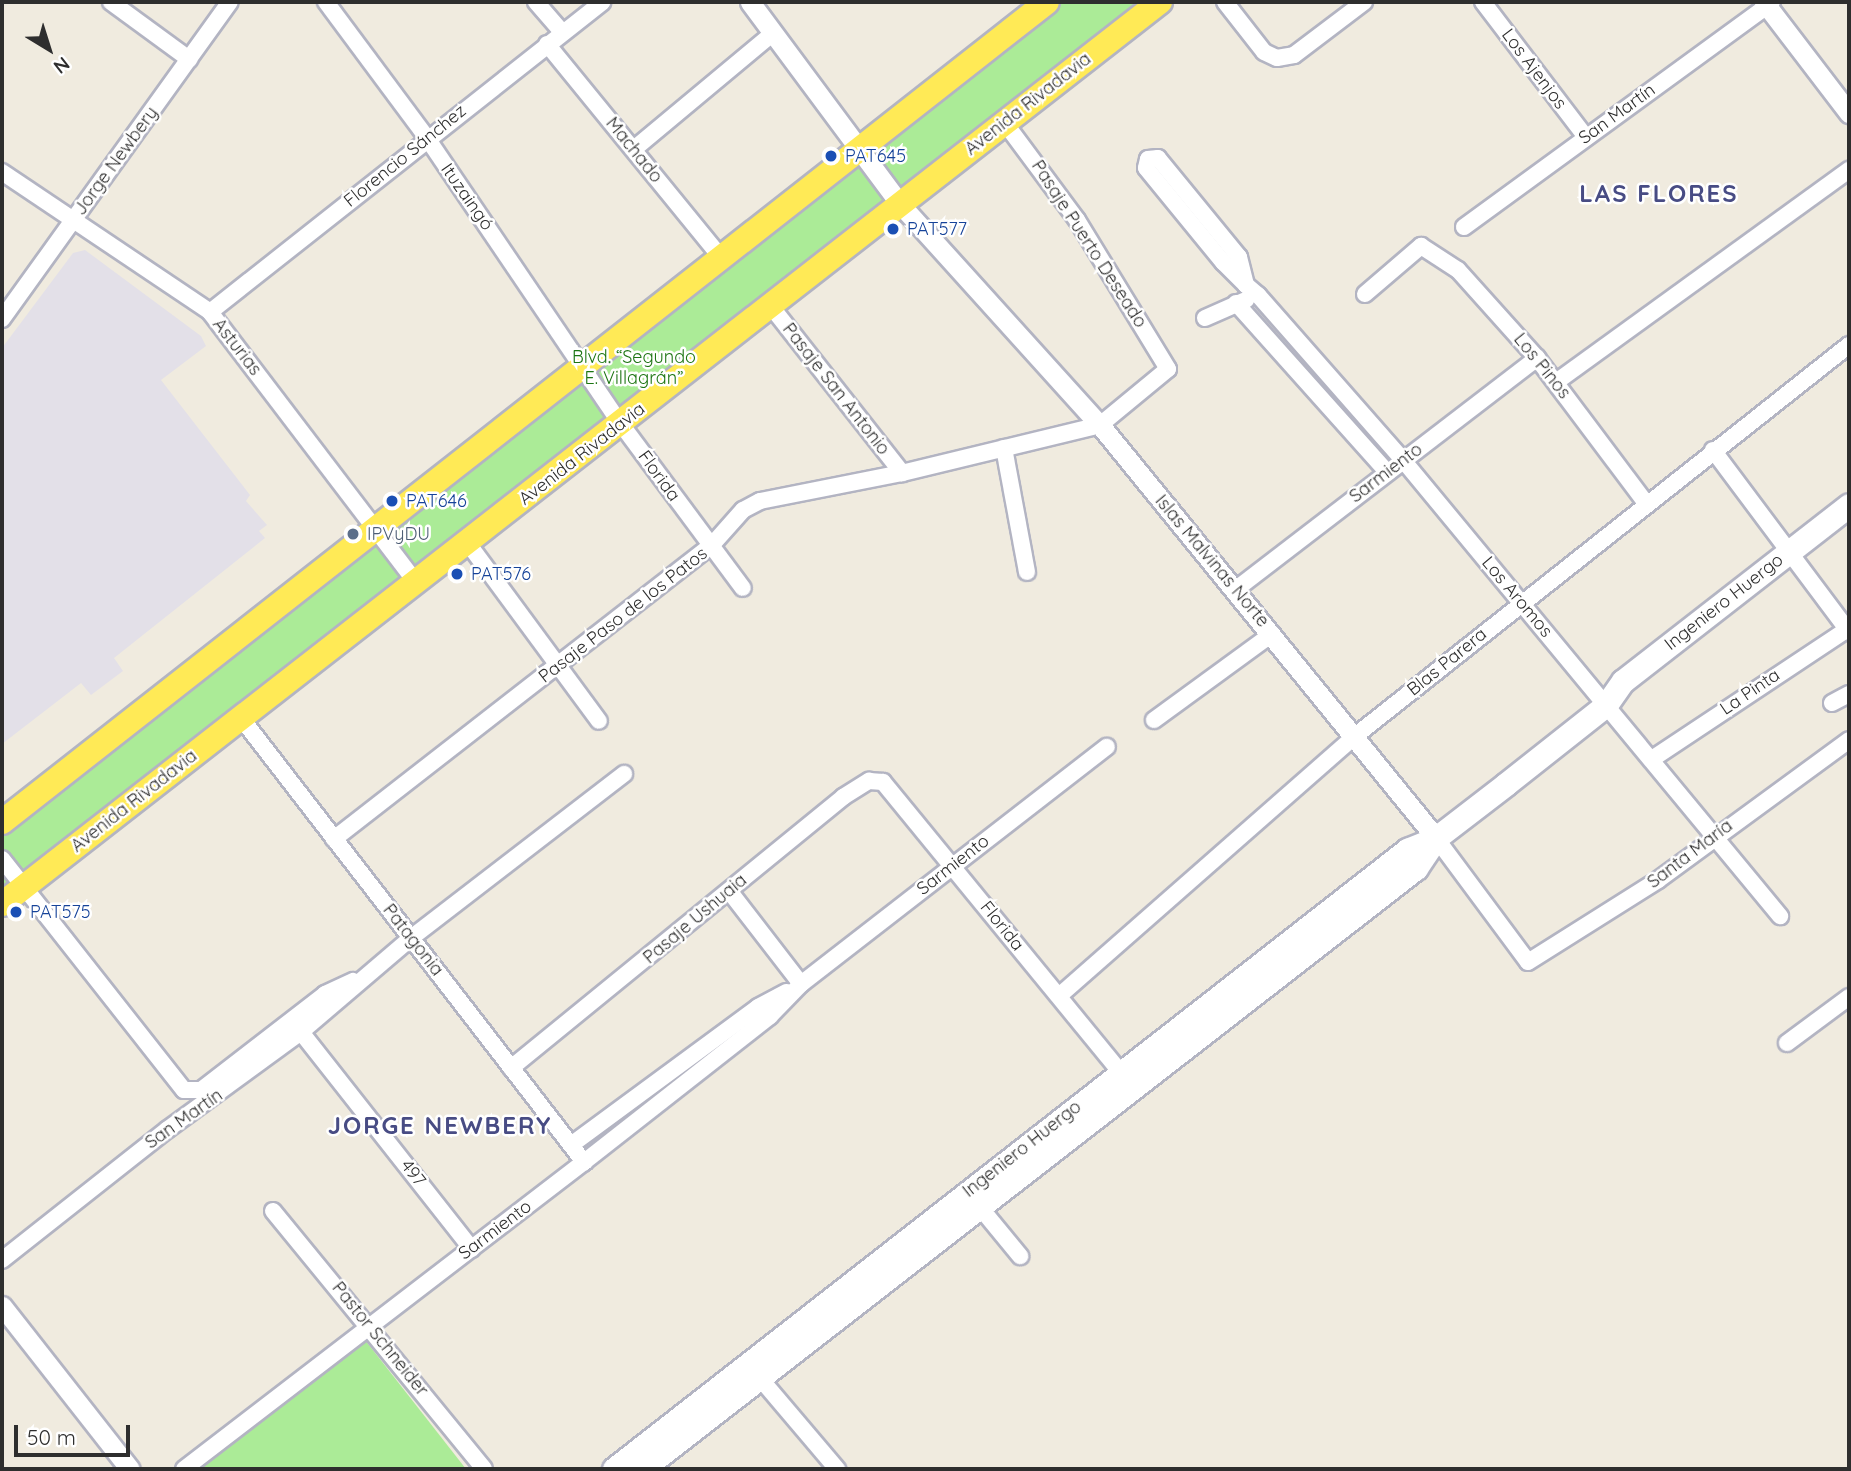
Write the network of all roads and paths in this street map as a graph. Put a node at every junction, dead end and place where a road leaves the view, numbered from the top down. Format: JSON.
{"nodes":[{"id":1,"x":111,"y":2,"type":"edge"},
{"id":2,"x":230,"y":2,"type":"edge"},
{"id":3,"x":326,"y":2,"type":"edge"},
{"id":4,"x":536,"y":2,"type":"edge"},
{"id":5,"x":602,"y":2,"type":"edge"},
{"id":6,"x":750,"y":2,"type":"edge"},
{"id":7,"x":1160,"y":2,"type":"edge"},
{"id":8,"x":1224,"y":2,"type":"edge"},
{"id":9,"x":1364,"y":2,"type":"edge"},
{"id":10,"x":1483,"y":2,"type":"edge"},
{"id":11,"x":1768,"y":3,"type":"edge"},
{"id":12,"x":1032,"y":6,"type":"edge"},
{"id":13,"x":562,"y":32,"type":"junction"},
{"id":14,"x":773,"y":33,"type":"junction"},
{"id":15,"x":547,"y":44,"type":"junction"},
{"id":16,"x":189,"y":59,"type":"junction"},
{"id":17,"x":1849,"y":113,"type":"edge"},
{"id":18,"x":1004,"y":123,"type":"junction"},
{"id":19,"x":1586,"y":137,"type":"junction"},
{"id":20,"x":427,"y":138,"type":"junction"},
{"id":21,"x":859,"y":146,"type":"junction"},
{"id":22,"x":634,"y":149,"type":"junction"},
{"id":23,"x":1849,"y":170,"type":"edge"},
{"id":24,"x":2,"y":172,"type":"edge"},
{"id":25,"x":900,"y":204,"type":"junction"},
{"id":26,"x":72,"y":223,"type":"junction"},
{"id":27,"x":1464,"y":227,"type":"dead end"},
{"id":28,"x":720,"y":256,"type":"junction"},
{"id":29,"x":1252,"y":290,"type":"junction"},
{"id":30,"x":1365,"y":294,"type":"dead end"},
{"id":31,"x":1236,"y":303,"type":"junction"},
{"id":32,"x":770,"y":304,"type":"junction"},
{"id":33,"x":210,"y":312,"type":"junction"},
{"id":34,"x":1205,"y":318,"type":"dead end"},
{"id":35,"x":2,"y":319,"type":"edge"},
{"id":36,"x":1849,"y":345,"type":"edge"},
{"id":37,"x":1537,"y":358,"type":"junction"},
{"id":38,"x":583,"y":365,"type":"junction"},
{"id":39,"x":1168,"y":369,"type":"joint"},
{"id":40,"x":1556,"y":382,"type":"junction"},
{"id":41,"x":603,"y":396,"type":"joint"},
{"id":42,"x":621,"y":424,"type":"junction"},
{"id":43,"x":1100,"y":425,"type":"junction"},
{"id":44,"x":1004,"y":448,"type":"junction"},
{"id":45,"x":1713,"y":450,"type":"junction"},
{"id":46,"x":1403,"y":460,"type":"junction"},
{"id":47,"x":1387,"y":472,"type":"junction"},
{"id":48,"x":902,"y":473,"type":"junction"},
{"id":49,"x":1646,"y":503,"type":"junction"},
{"id":50,"x":1849,"y":505,"type":"edge"},
{"id":51,"x":1849,"y":526,"type":"edge"},
{"id":52,"x":375,"y":527,"type":"junction"},
{"id":53,"x":467,"y":542,"type":"junction"},
{"id":54,"x":711,"y":546,"type":"junction"},
{"id":55,"x":1795,"y":557,"type":"junction"},
{"id":56,"x":1027,"y":572,"type":"dead end"},
{"id":57,"x":416,"y":582,"type":"junction"},
{"id":58,"x":743,"y":588,"type":"dead end"},
{"id":59,"x":1234,"y":590,"type":"junction"},
{"id":60,"x":1520,"y":602,"type":"junction"},
{"id":61,"x":1849,"y":630,"type":"edge"},
{"id":62,"x":1272,"y":634,"type":"junction"},
{"id":63,"x":558,"y":665,"type":"junction"},
{"id":64,"x":1849,"y":694,"type":"edge"},
{"id":65,"x":1832,"y":703,"type":"dead end"},
{"id":66,"x":1606,"y":705,"type":"junction"},
{"id":67,"x":242,"y":719,"type":"junction"},
{"id":68,"x":1154,"y":720,"type":"dead end"},
{"id":69,"x":599,"y":722,"type":"dead end"},
{"id":70,"x":1355,"y":736,"type":"junction"},
{"id":71,"x":1849,"y":740,"type":"edge"},
{"id":72,"x":1107,"y":747,"type":"dead end"},
{"id":73,"x":1653,"y":760,"type":"junction"},
{"id":74,"x":624,"y":774,"type":"dead end"},
{"id":75,"x":883,"y":782,"type":"joint"},
{"id":76,"x":2,"y":822,"type":"edge"},
{"id":77,"x":1715,"y":834,"type":"junction"},
{"id":78,"x":1436,"y":838,"type":"junction"},
{"id":79,"x":334,"y":839,"type":"junction"},
{"id":80,"x":2,"y":859,"type":"edge"},
{"id":81,"x":952,"y":866,"type":"junction"},
{"id":82,"x":23,"y":887,"type":"junction"},
{"id":83,"x":730,"y":892,"type":"junction"},
{"id":84,"x":2,"y":904,"type":"edge"},
{"id":85,"x":1780,"y":916,"type":"dead end"},
{"id":86,"x":411,"y":938,"type":"junction"},
{"id":87,"x":1528,"y":962,"type":"joint"},
{"id":88,"x":365,"y":976,"type":"junction"},
{"id":89,"x":801,"y":984,"type":"junction"},
{"id":90,"x":1059,"y":996,"type":"junction"},
{"id":91,"x":1849,"y":997,"type":"edge"},
{"id":92,"x":301,"y":1032,"type":"junction"},
{"id":93,"x":1787,"y":1043,"type":"dead end"},
{"id":94,"x":511,"y":1068,"type":"junction"},
{"id":95,"x":1120,"y":1072,"type":"junction"},
{"id":96,"x":571,"y":1145,"type":"junction"},
{"id":97,"x":584,"y":1162,"type":"junction"},
{"id":98,"x":979,"y":1206,"type":"junction"},
{"id":99,"x":273,"y":1212,"type":"dead end"},
{"id":100,"x":472,"y":1249,"type":"junction"},
{"id":101,"x":1020,"y":1256,"type":"dead end"},
{"id":102,"x":2,"y":1260,"type":"edge"},
{"id":103,"x":2,"y":1306,"type":"edge"},
{"id":104,"x":369,"y":1324,"type":"junction"},
{"id":105,"x":759,"y":1377,"type":"junction"},
{"id":106,"x":130,"y":1469,"type":"edge"},
{"id":107,"x":184,"y":1469,"type":"edge"},
{"id":108,"x":484,"y":1469,"type":"edge"},
{"id":109,"x":614,"y":1469,"type":"edge"},
{"id":110,"x":642,"y":1469,"type":"edge"},
{"id":111,"x":837,"y":1469,"type":"edge"}],
"edges":[{"from":1,"to":16,"type":"street"},
{"from":2,"to":16,"type":"street","name":"Jorge Newbery"},
{"from":3,"to":20,"type":"street","name":"Ituzaingó"},
{"from":4,"to":13,"type":"street"},
{"from":5,"to":13,"type":"street","name":"Florencio Sánchez"},
{"from":6,"to":14,"type":"street","name":"Islas Malvinas Norte"},
{"from":7,"to":18,"type":"main road","name":"Avenida Rivadavia"},
{"from":8,"to":9,"type":"street"},
{"from":10,"to":19,"type":"street","name":"Los Ajenjos"},
{"from":11,"to":17,"type":"street"},
{"from":11,"to":19,"type":"street","name":"San Martín"},
{"from":12,"to":21,"type":"main road"},
{"from":13,"to":15,"type":"street","name":"Florencio Sánchez"},
{"from":14,"to":21,"type":"street","name":"Islas Malvinas Norte"},
{"from":14,"to":22,"type":"street"},
{"from":15,"to":20,"type":"street","name":"Florencio Sánchez"},
{"from":15,"to":22,"type":"street","name":"Machado"},
{"from":16,"to":26,"type":"street","name":"Jorge Newbery"},
{"from":18,"to":25,"type":"main road","name":"Avenida Rivadavia"},
{"from":18,"to":39,"type":"street","name":"Pasaje Puerto Deseado"},
{"from":19,"to":27,"type":"street","name":"San Martín"},
{"from":20,"to":33,"type":"street","name":"Florencio Sánchez"},
{"from":20,"to":38,"type":"street","name":"Ituzaingó"},
{"from":21,"to":25,"type":"street","name":"Islas Malvinas Norte"},
{"from":21,"to":28,"type":"main road"},
{"from":22,"to":28,"type":"street","name":"Machado"},
{"from":23,"to":40,"type":"street"},
{"from":24,"to":26,"type":"street","name":"Asturias"},
{"from":25,"to":32,"type":"main road","name":"Avenida Rivadavia"},
{"from":25,"to":43,"type":"street","name":"Islas Malvinas Norte"},
{"from":26,"to":33,"type":"street","name":"Asturias"},
{"from":26,"to":35,"type":"street","name":"Jorge Newbery"},
{"from":28,"to":38,"type":"main road"},
{"from":29,"to":29,"type":"street","name":"Los Aromos"},
{"from":29,"to":31,"type":"street"},
{"from":29,"to":46,"type":"street","name":"Los Aromos"},
{"from":30,"to":37,"type":"street","name":"Los Pinos"},
{"from":31,"to":34,"type":"street"},
{"from":31,"to":47,"type":"street"},
{"from":32,"to":42,"type":"main road","name":"Avenida Rivadavia"},
{"from":32,"to":48,"type":"street","name":"Pasaje San Antonio"},
{"from":33,"to":52,"type":"street","name":"Asturias"},
{"from":36,"to":45,"type":"street","name":"Blas Parera"},
{"from":37,"to":40,"type":"street","name":"Los Pinos"},
{"from":37,"to":46,"type":"street","name":"Sarmiento"},
{"from":38,"to":41,"type":"street","name":"Ituzaingó"},
{"from":38,"to":52,"type":"main road"},
{"from":39,"to":43,"type":"street","name":"Pasaje Paso de los Patos"},
{"from":40,"to":49,"type":"street","name":"Los Pinos"},
{"from":41,"to":42,"type":"street","name":"Florida"},
{"from":42,"to":53,"type":"main road","name":"Avenida Rivadavia"},
{"from":42,"to":54,"type":"street","name":"Florida"},
{"from":43,"to":44,"type":"street","name":"Pasaje Paso de los Patos"},
{"from":43,"to":59,"type":"street","name":"Islas Malvinas Norte"},
{"from":44,"to":48,"type":"street","name":"Pasaje Paso de los Patos"},
{"from":44,"to":56,"type":"street"},
{"from":45,"to":49,"type":"street","name":"Blas Parera"},
{"from":45,"to":55,"type":"street"},
{"from":46,"to":47,"type":"street","name":"Sarmiento"},
{"from":46,"to":60,"type":"street","name":"Los Aromos"},
{"from":47,"to":59,"type":"street","name":"Sarmiento"},
{"from":48,"to":54,"type":"street","name":"Pasaje Paso de los Patos"},
{"from":49,"to":60,"type":"street","name":"Blas Parera"},
{"from":50,"to":55,"type":"main road","name":"Ingeniero Huergo"},
{"from":51,"to":55,"type":"main road","name":"Ingeniero Huergo"},
{"from":52,"to":57,"type":"street","name":"Asturias"},
{"from":52,"to":76,"type":"main road"},
{"from":53,"to":57,"type":"main road","name":"Avenida Rivadavia"},
{"from":53,"to":63,"type":"street"},
{"from":54,"to":58,"type":"street","name":"Florida"},
{"from":54,"to":63,"type":"street","name":"Pasaje Paso de los Patos"},
{"from":55,"to":61,"type":"street"},
{"from":55,"to":66,"type":"main road","name":"Ingeniero Huergo"},
{"from":57,"to":67,"type":"main road","name":"Avenida Rivadavia"},
{"from":59,"to":62,"type":"street","name":"Islas Malvinas Norte"},
{"from":60,"to":66,"type":"street","name":"Los Aromos"},
{"from":60,"to":70,"type":"street","name":"Blas Parera"},
{"from":61,"to":73,"type":"street","name":"La Pinta"},
{"from":62,"to":68,"type":"street"},
{"from":62,"to":70,"type":"street","name":"Islas Malvinas Norte"},
{"from":63,"to":69,"type":"street"},
{"from":63,"to":79,"type":"street","name":"Pasaje Paso de los Patos"},
{"from":64,"to":65,"type":"street"},
{"from":66,"to":73,"type":"street","name":"Los Aromos"},
{"from":66,"to":78,"type":"main road","name":"Ingeniero Huergo"},
{"from":67,"to":79,"type":"street","name":"Patagonia"},
{"from":67,"to":82,"type":"main road","name":"Avenida Rivadavia"},
{"from":70,"to":78,"type":"street","name":"Islas Malvinas Norte"},
{"from":70,"to":90,"type":"street","name":"Blas Parera"},
{"from":71,"to":77,"type":"street","name":"Santa María"},
{"from":72,"to":81,"type":"street","name":"Sarmiento"},
{"from":73,"to":77,"type":"street","name":"Los Aromos"},
{"from":74,"to":86,"type":"street","name":"San Martín"},
{"from":75,"to":81,"type":"street","name":"Florida"},
{"from":75,"to":83,"type":"street","name":"Pasaje Ushuaia"},
{"from":77,"to":85,"type":"street","name":"Los Aromos"},
{"from":77,"to":87,"type":"street","name":"Santa María"},
{"from":78,"to":87,"type":"street","name":"Islas Malvinas Norte"},
{"from":78,"to":95,"type":"main road","name":"Ingeniero Huergo"},
{"from":78,"to":98,"type":"main road","name":"Ingeniero Huergo"},
{"from":79,"to":86,"type":"street","name":"Patagonia"},
{"from":80,"to":82,"type":"street"},
{"from":81,"to":89,"type":"street","name":"Sarmiento"},
{"from":81,"to":90,"type":"street","name":"Florida"},
{"from":82,"to":84,"type":"main road","name":"Avenida Rivadavia"},
{"from":82,"to":88,"type":"street","name":"San Martín"},
{"from":83,"to":89,"type":"street"},
{"from":83,"to":94,"type":"street","name":"Pasaje Ushuaia"},
{"from":86,"to":88,"type":"street","name":"San Martín"},
{"from":86,"to":94,"type":"street","name":"Patagonia"},
{"from":88,"to":92,"type":"street","name":"San Martín"},
{"from":89,"to":96,"type":"street","name":"Sarmiento"},
{"from":89,"to":97,"type":"street","name":"Sarmiento"},
{"from":90,"to":95,"type":"street","name":"Florida"},
{"from":91,"to":93,"type":"street"},
{"from":92,"to":100,"type":"street","name":"497"},
{"from":92,"to":102,"type":"street","name":"San Martín"},
{"from":94,"to":96,"type":"street","name":"Patagonia"},
{"from":95,"to":109,"type":"main road","name":"Ingeniero Huergo"},
{"from":96,"to":97,"type":"street","name":"Patagonia"},
{"from":97,"to":100,"type":"street","name":"Sarmiento"},
{"from":98,"to":101,"type":"street"},
{"from":98,"to":105,"type":"main road","name":"Ingeniero Huergo"},
{"from":99,"to":104,"type":"street","name":"Pastor Schneider"},
{"from":100,"to":104,"type":"street","name":"Sarmiento"},
{"from":103,"to":106,"type":"street"},
{"from":104,"to":107,"type":"street","name":"Sarmiento"},
{"from":104,"to":108,"type":"street","name":"Pastor Schneider"},
{"from":105,"to":110,"type":"main road","name":"Ingeniero Huergo"},
{"from":105,"to":111,"type":"street"}]}
